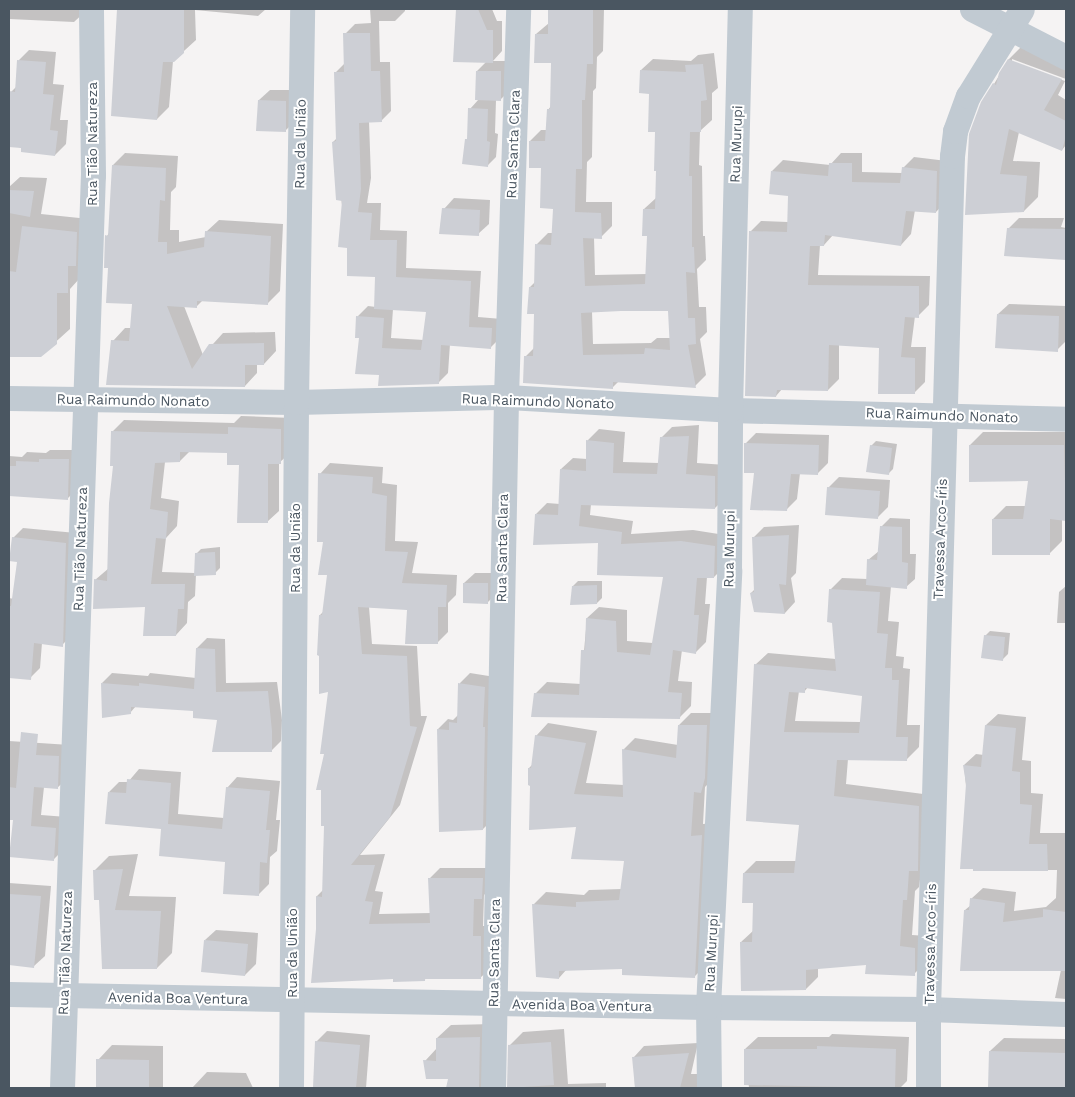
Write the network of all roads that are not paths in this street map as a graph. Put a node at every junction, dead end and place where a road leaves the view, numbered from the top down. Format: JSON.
{"nodes":[{"id":1,"x":91,"y":9,"type":"edge"},
{"id":2,"x":302,"y":9,"type":"edge"},
{"id":3,"x":518,"y":9,"type":"edge"},
{"id":4,"x":740,"y":9,"type":"edge"},
{"id":5,"x":972,"y":9,"type":"edge"},
{"id":6,"x":1016,"y":19,"type":"edge"},
{"id":7,"x":1066,"y":57,"type":"edge"},
{"id":8,"x":506,"y":397,"type":"junction"},
{"id":9,"x":9,"y":398,"type":"edge"},
{"id":10,"x":85,"y":400,"type":"junction"},
{"id":11,"x":296,"y":402,"type":"junction"},
{"id":12,"x":730,"y":410,"type":"junction"},
{"id":13,"x":944,"y":414,"type":"junction"},
{"id":14,"x":1066,"y":419,"type":"edge"},
{"id":15,"x":9,"y":994,"type":"edge"},
{"id":16,"x":64,"y":996,"type":"junction"},
{"id":17,"x":292,"y":1000,"type":"junction"},
{"id":18,"x":493,"y":1003,"type":"junction"},
{"id":19,"x":708,"y":1007,"type":"junction"},
{"id":20,"x":928,"y":1009,"type":"junction"},
{"id":21,"x":1066,"y":1014,"type":"edge"},
{"id":22,"x":62,"y":1088,"type":"edge"},
{"id":23,"x":291,"y":1088,"type":"edge"},
{"id":24,"x":492,"y":1088,"type":"edge"},
{"id":25,"x":709,"y":1088,"type":"edge"},
{"id":26,"x":928,"y":1088,"type":"edge"}],
"edges":[{"from":1,"to":10,"type":"street","name":"Rua Tião Natureza"},
{"from":2,"to":11,"type":"street","name":"Rua da União"},
{"from":3,"to":8,"type":"street","name":"Rua Santa Clara"},
{"from":4,"to":12,"type":"street","name":"Rua Murupi"},
{"from":5,"to":6,"type":"street"},
{"from":6,"to":7,"type":"street"},
{"from":6,"to":13,"type":"street","name":"Travessa Arco-íris"},
{"from":8,"to":11,"type":"street","name":"Rua Raimundo Nonato"},
{"from":8,"to":12,"type":"street","name":"Rua Raimundo Nonato"},
{"from":8,"to":18,"type":"street","name":"Rua Santa Clara"},
{"from":9,"to":10,"type":"street","name":"Rua Raimundo Nonato"},
{"from":10,"to":11,"type":"street","name":"Rua Raimundo Nonato"},
{"from":10,"to":16,"type":"street","name":"Rua Tião Natureza"},
{"from":11,"to":17,"type":"street","name":"Rua da União"},
{"from":12,"to":13,"type":"street","name":"Rua Raimundo Nonato"},
{"from":12,"to":19,"type":"street","name":"Rua Murupi"},
{"from":13,"to":14,"type":"street","name":"Rua Raimundo Nonato"},
{"from":13,"to":20,"type":"street","name":"Travessa Arco-íris"},
{"from":15,"to":16,"type":"street","name":"Avenida Boa Ventura"},
{"from":16,"to":17,"type":"street","name":"Avenida Boa Ventura"},
{"from":16,"to":22,"type":"street","name":"Rua Tião Natureza"},
{"from":17,"to":18,"type":"street","name":"Avenida Boa Ventura"},
{"from":17,"to":23,"type":"street","name":"Rua da União"},
{"from":18,"to":19,"type":"street","name":"Avenida Boa Ventura"},
{"from":18,"to":24,"type":"street","name":"Rua Santa Clara"},
{"from":19,"to":20,"type":"street","name":"Avenida Boa Ventura"},
{"from":19,"to":25,"type":"street","name":"Rua Murupi"},
{"from":20,"to":21,"type":"street","name":"Avenida Boa Ventura"},
{"from":20,"to":26,"type":"street","name":"Travessa Arco-íris"}]}
